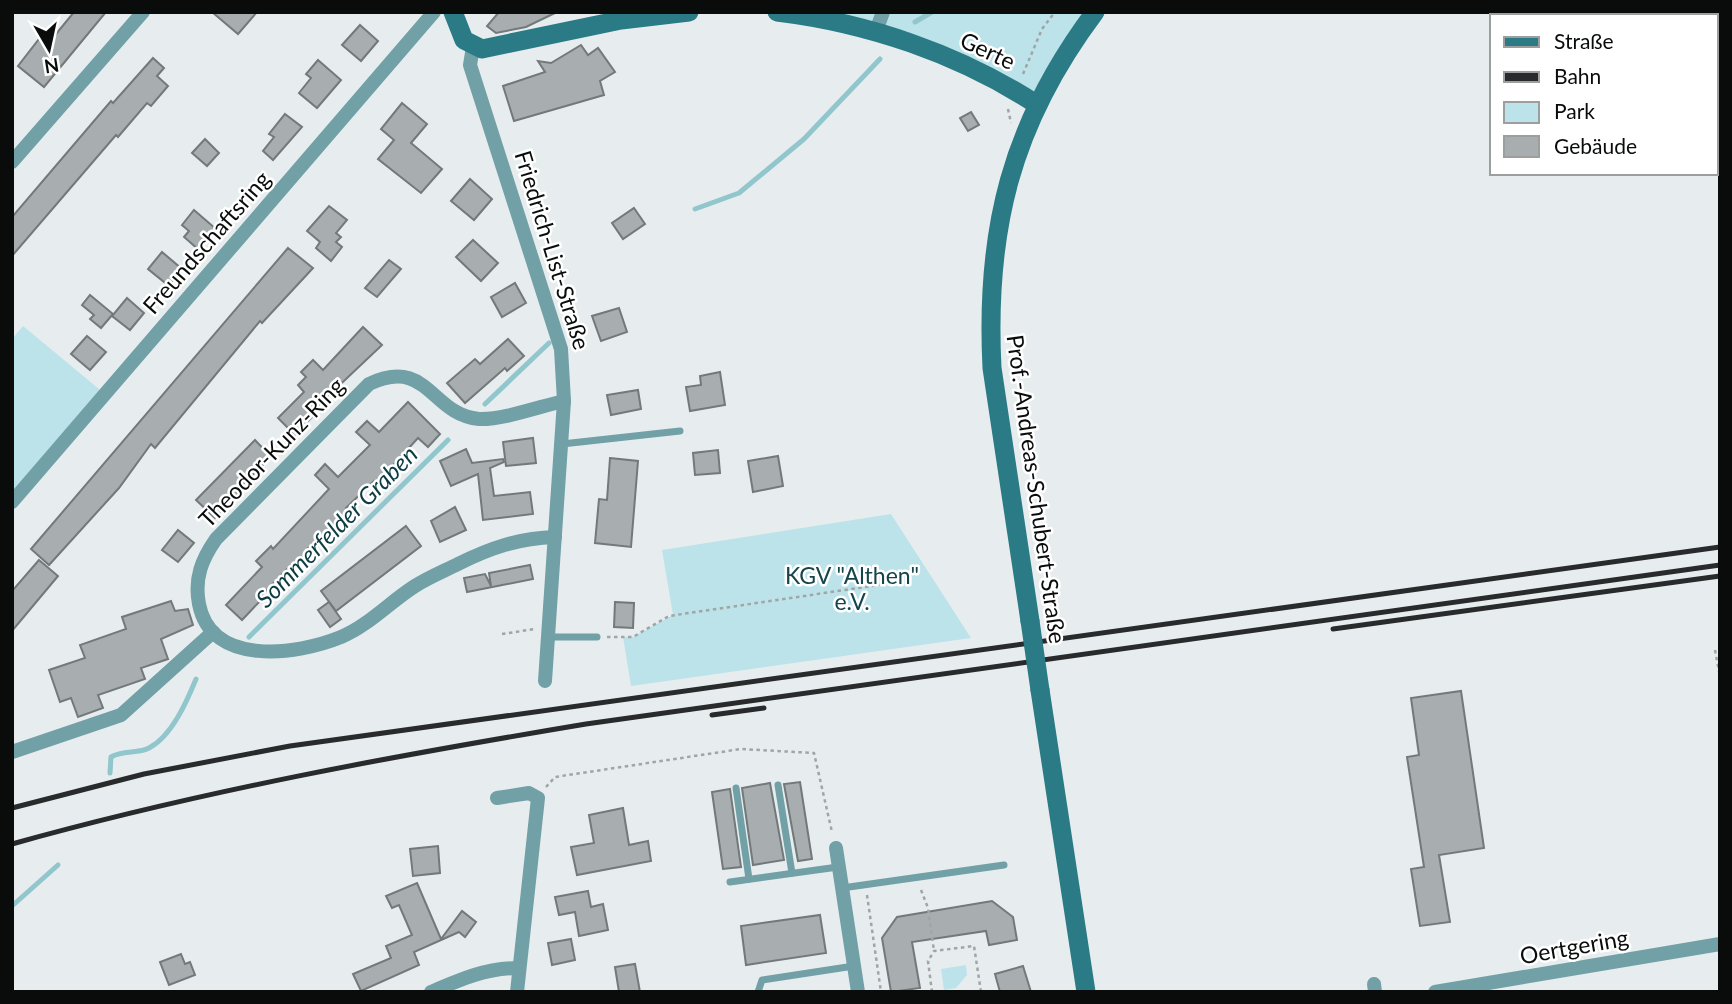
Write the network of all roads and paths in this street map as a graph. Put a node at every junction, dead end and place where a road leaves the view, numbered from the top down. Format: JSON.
{"nodes":[{"id":1,"x":143,"y":12,"type":"edge"},
{"id":2,"x":434,"y":12,"type":"edge"},
{"id":3,"x":453,"y":12,"type":"edge"},
{"id":4,"x":689,"y":12,"type":"edge"},
{"id":5,"x":777,"y":12,"type":"edge"},
{"id":6,"x":1055,"y":12,"type":"edge"},
{"id":7,"x":1095,"y":12,"type":"edge"},
{"id":8,"x":879,"y":21,"type":"edge"},
{"id":9,"x":473,"y":47,"type":"junction"},
{"id":10,"x":1027,"y":64,"type":"dead end"},
{"id":11,"x":1036,"y":104,"type":"junction"},
{"id":12,"x":12,"y":162,"type":"edge"},
{"id":13,"x":564,"y":401,"type":"junction"},
{"id":14,"x":680,"y":430,"type":"dead end"},
{"id":15,"x":562,"y":444,"type":"junction"},
{"id":16,"x":12,"y":502,"type":"edge"},
{"id":17,"x":555,"y":537,"type":"junction"},
{"id":18,"x":912,"y":580,"type":"dead end"},
{"id":19,"x":213,"y":632,"type":"junction"},
{"id":20,"x":548,"y":632,"type":"junction"},
{"id":21,"x":502,"y":634,"type":"dead end"},
{"id":22,"x":597,"y":637,"type":"dead end"},
{"id":23,"x":623,"y":637,"type":"dead end"},
{"id":24,"x":1715,"y":650,"type":"dead end"},
{"id":25,"x":1720,"y":677,"type":"edge"},
{"id":26,"x":545,"y":681,"type":"dead end"},
{"id":27,"x":12,"y":752,"type":"edge"},
{"id":28,"x":778,"y":785,"type":"dead end"},
{"id":29,"x":736,"y":788,"type":"dead end"},
{"id":30,"x":497,"y":798,"type":"dead end"},
{"id":31,"x":538,"y":798,"type":"junction"},
{"id":32,"x":836,"y":848,"type":"joint"},
{"id":33,"x":1004,"y":865,"type":"dead end"},
{"id":34,"x":838,"y":867,"type":"junction"},
{"id":35,"x":792,"y":873,"type":"junction"},
{"id":36,"x":919,"y":877,"type":"junction"},
{"id":37,"x":749,"y":879,"type":"junction"},
{"id":38,"x":730,"y":882,"type":"dead end"},
{"id":39,"x":865,"y":884,"type":"junction"},
{"id":40,"x":842,"y":888,"type":"junction"},
{"id":41,"x":1720,"y":944,"type":"edge"},
{"id":42,"x":934,"y":951,"type":"junction"},
{"id":43,"x":854,"y":966,"type":"junction"},
{"id":44,"x":519,"y":968,"type":"junction"},
{"id":45,"x":431,"y":992,"type":"edge"},
{"id":46,"x":517,"y":992,"type":"edge"},
{"id":47,"x":758,"y":992,"type":"edge"},
{"id":48,"x":858,"y":992,"type":"edge"},
{"id":49,"x":881,"y":992,"type":"edge"},
{"id":50,"x":932,"y":992,"type":"edge"},
{"id":51,"x":981,"y":992,"type":"edge"},
{"id":52,"x":1086,"y":992,"type":"edge"},
{"id":53,"x":1436,"y":992,"type":"edge"}],
"edges":[{"from":1,"to":12,"type":"street"},
{"from":2,"to":16,"type":"street","name":"Freundschaftsring"},
{"from":3,"to":9,"type":"main road","name":"Friedrich-List-Straße"},
{"from":4,"to":9,"type":"main road"},
{"from":5,"to":8,"type":"main road","name":"Gerte"},
{"from":6,"to":10,"type":"path"},
{"from":7,"to":11,"type":"main road","name":"Prof.-Andreas-Schubert-Straße"},
{"from":8,"to":11,"type":"main road","name":"Gerte"},
{"from":9,"to":13,"type":"street","name":"Friedrich-List-Straße"},
{"from":11,"to":52,"type":"main road","name":"Prof.-Andreas-Schubert-Straße","bridge":true},
{"from":13,"to":15,"type":"street","name":"Friedrich-List-Straße"},
{"from":13,"to":19,"type":"street","name":"Theodor-Kunz-Ring"},
{"from":14,"to":15,"type":"lane"},
{"from":15,"to":17,"type":"street","name":"Friedrich-List-Straße"},
{"from":17,"to":19,"type":"street"},
{"from":17,"to":20,"type":"street","name":"Friedrich-List-Straße"},
{"from":18,"to":23,"type":"path"},
{"from":19,"to":27,"type":"street"},
{"from":20,"to":21,"type":"path"},
{"from":20,"to":22,"type":"lane"},
{"from":20,"to":26,"type":"street","name":"Friedrich-List-Straße"},
{"from":24,"to":25,"type":"path"},
{"from":28,"to":35,"type":"lane"},
{"from":29,"to":37,"type":"lane"},
{"from":30,"to":31,"type":"street"},
{"from":31,"to":32,"type":"path"},
{"from":31,"to":44,"type":"street"},
{"from":32,"to":34,"type":"street"},
{"from":33,"to":36,"type":"lane"},
{"from":34,"to":35,"type":"lane"},
{"from":34,"to":40,"type":"street"},
{"from":35,"to":37,"type":"lane"},
{"from":36,"to":39,"type":"lane"},
{"from":36,"to":42,"type":"path"},
{"from":37,"to":38,"type":"lane"},
{"from":39,"to":40,"type":"lane"},
{"from":39,"to":49,"type":"path"},
{"from":40,"to":43,"type":"street"},
{"from":41,"to":53,"type":"street","name":"Oertgering"},
{"from":42,"to":50,"type":"path"},
{"from":42,"to":51,"type":"path"},
{"from":43,"to":47,"type":"lane"},
{"from":43,"to":48,"type":"street"},
{"from":44,"to":45,"type":"street"},
{"from":44,"to":46,"type":"street"}]}
